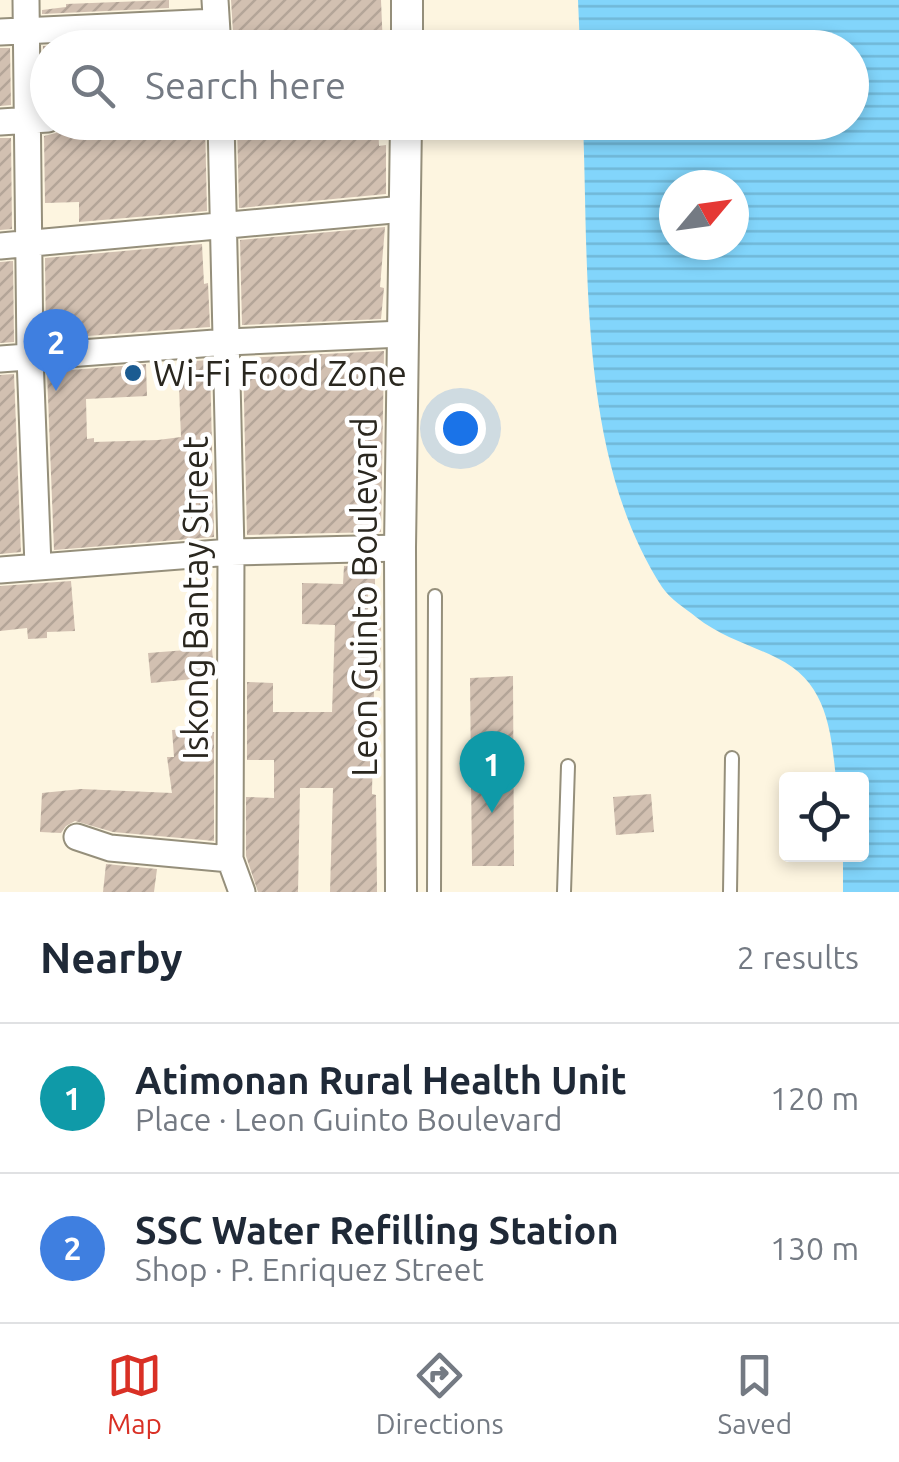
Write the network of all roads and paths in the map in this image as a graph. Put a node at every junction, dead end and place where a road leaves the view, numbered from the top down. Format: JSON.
{"nodes":[{"id":1,"x":26,"y":0,"type":"edge"},
{"id":2,"x":407,"y":0,"type":"edge"},
{"id":3,"x":216,"y":23,"type":"edge"},
{"id":4,"x":58,"y":30,"type":"edge"},
{"id":5,"x":406,"y":30,"type":"edge"},
{"id":6,"x":13,"y":32,"type":"edge"},
{"id":7,"x":30,"y":91,"type":"edge"},
{"id":8,"x":30,"y":120,"type":"edge"},
{"id":9,"x":0,"y":122,"type":"edge"},
{"id":10,"x":36,"y":140,"type":"edge"},
{"id":11,"x":221,"y":140,"type":"edge"},
{"id":12,"x":406,"y":140,"type":"edge"},
{"id":13,"x":404,"y":209,"type":"junction"},
{"id":14,"x":223,"y":227,"type":"junction"},
{"id":15,"x":29,"y":243,"type":"junction"},
{"id":16,"x":0,"y":246,"type":"edge"},
{"id":17,"x":402,"y":334,"type":"junction"},
{"id":18,"x":228,"y":342,"type":"junction"},
{"id":19,"x":30,"y":357,"type":"junction"},
{"id":20,"x":0,"y":359,"type":"edge"},
{"id":21,"x":400,"y":548,"type":"junction"},
{"id":22,"x":231,"y":552,"type":"junction"},
{"id":23,"x":38,"y":566,"type":"junction"},
{"id":24,"x":0,"y":570,"type":"edge"},
{"id":25,"x":435,"y":596,"type":"dead end"},
{"id":26,"x":732,"y":758,"type":"dead end"},
{"id":27,"x":568,"y":766,"type":"dead end"},
{"id":28,"x":77,"y":837,"type":"dead end"},
{"id":29,"x":230,"y":859,"type":"junction"},
{"id":30,"x":242,"y":892,"type":"edge"},
{"id":31,"x":401,"y":892,"type":"edge"},
{"id":32,"x":434,"y":892,"type":"edge"},
{"id":33,"x":564,"y":892,"type":"edge"},
{"id":34,"x":730,"y":892,"type":"edge"}],
"edges":[{"from":1,"to":6,"type":"street"},
{"from":2,"to":5,"type":"street"},
{"from":3,"to":4,"type":"street"},
{"from":6,"to":7,"type":"street"},
{"from":8,"to":9,"type":"street"},
{"from":10,"to":15,"type":"street"},
{"from":11,"to":14,"type":"street","name":"Iskong Bantay Street"},
{"from":12,"to":13,"type":"street","name":"Leon Guinto Boulevard"},
{"from":13,"to":14,"type":"street"},
{"from":13,"to":17,"type":"street","name":"Leon Guinto Boulevard"},
{"from":14,"to":15,"type":"street"},
{"from":14,"to":18,"type":"street","name":"Iskong Bantay Street"},
{"from":15,"to":16,"type":"street"},
{"from":15,"to":19,"type":"street"},
{"from":17,"to":18,"type":"street"},
{"from":17,"to":21,"type":"street","name":"Leon Guinto Boulevard"},
{"from":18,"to":19,"type":"street"},
{"from":18,"to":22,"type":"street","name":"Iskong Bantay Street"},
{"from":19,"to":20,"type":"street"},
{"from":19,"to":23,"type":"street"},
{"from":21,"to":22,"type":"street"},
{"from":21,"to":31,"type":"street","name":"Leon Guinto Boulevard"},
{"from":22,"to":23,"type":"street"},
{"from":22,"to":29,"type":"street","name":"Iskong Bantay Street"},
{"from":23,"to":24,"type":"street"},
{"from":25,"to":32,"type":"lane"},
{"from":26,"to":34,"type":"lane"},
{"from":27,"to":33,"type":"lane"},
{"from":28,"to":29,"type":"street"},
{"from":29,"to":30,"type":"street","name":"Iskong Bantay Street"}]}
